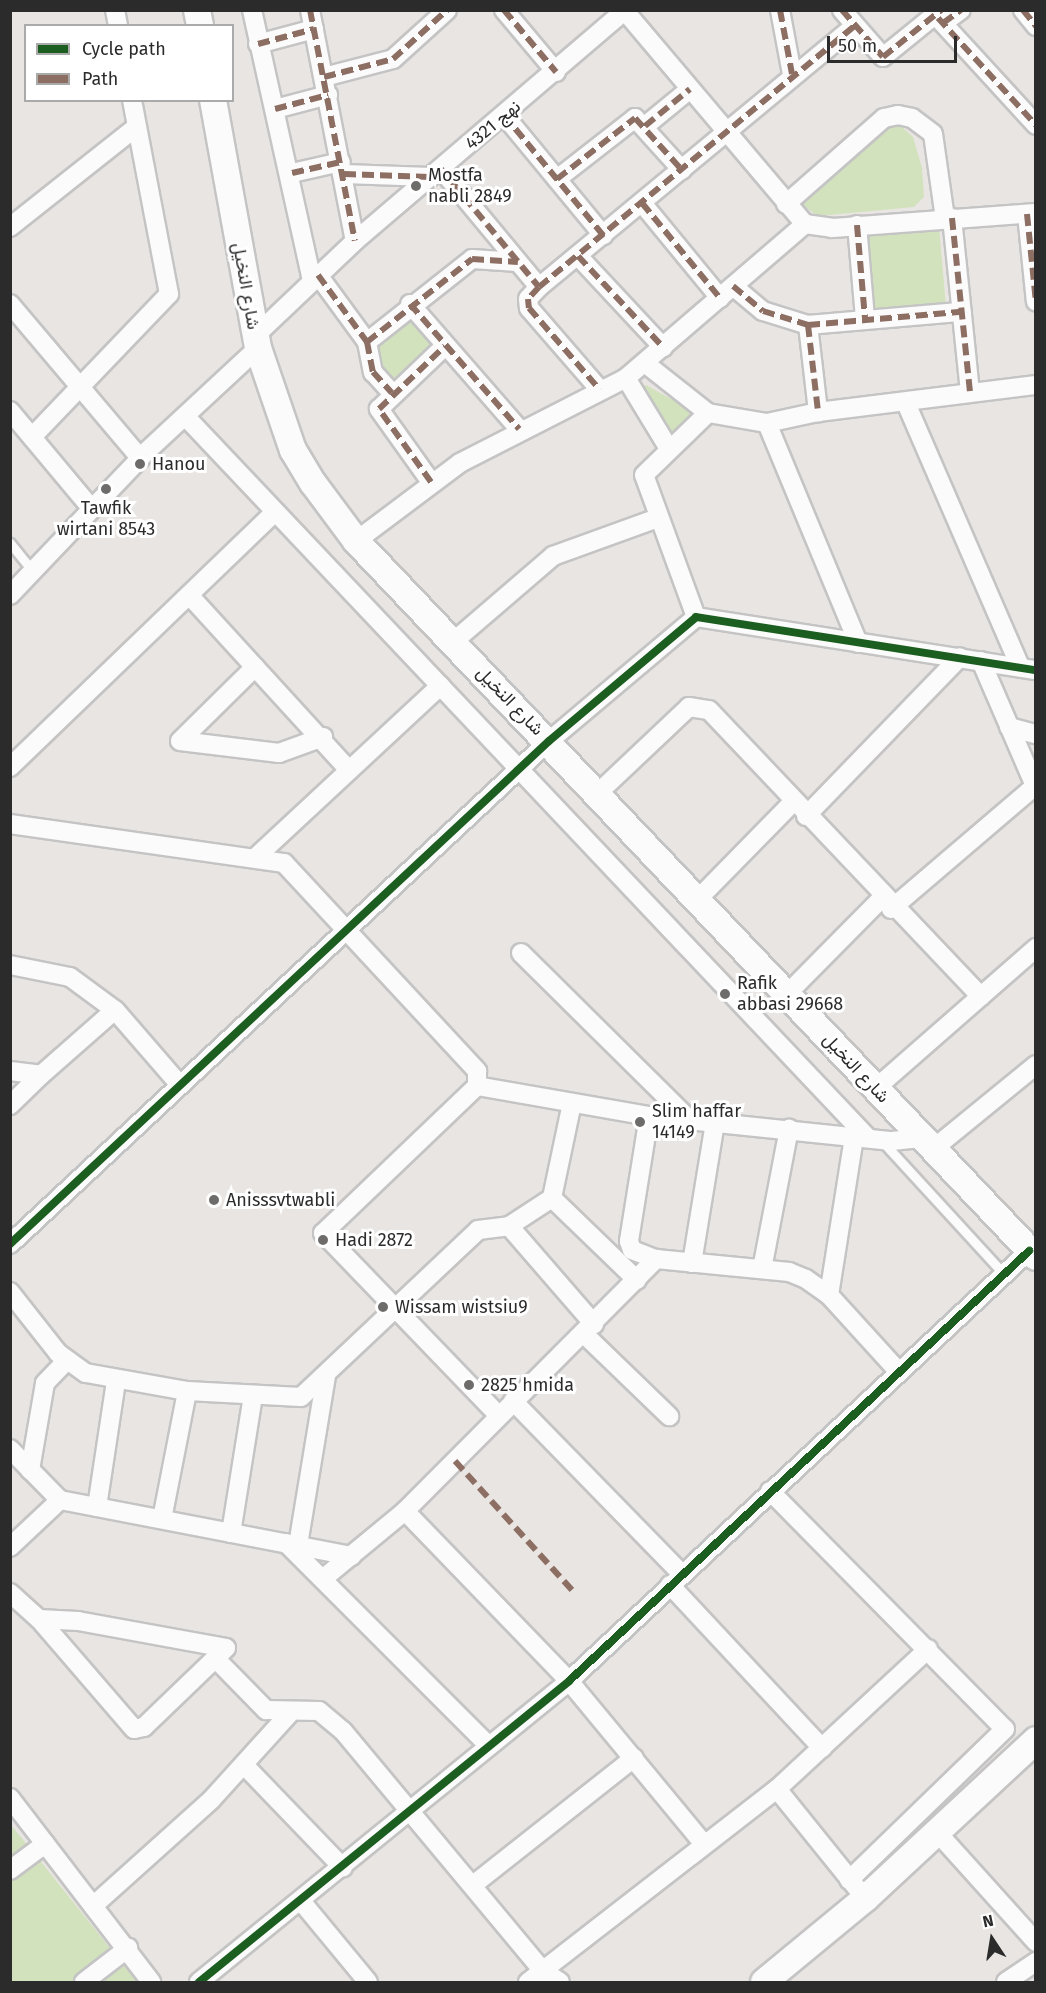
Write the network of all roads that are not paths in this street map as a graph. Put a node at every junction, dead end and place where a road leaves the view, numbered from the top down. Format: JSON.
{"nodes":[{"id":1,"x":252,"y":10,"type":"edge"},
{"id":2,"x":310,"y":10,"type":"edge"},
{"id":3,"x":447,"y":10,"type":"edge"},
{"id":4,"x":504,"y":10,"type":"edge"},
{"id":5,"x":780,"y":10,"type":"edge"},
{"id":6,"x":842,"y":10,"type":"edge"},
{"id":7,"x":961,"y":10,"type":"edge"},
{"id":8,"x":1023,"y":10,"type":"edge"},
{"id":9,"x":624,"y":11,"type":"edge"},
{"id":10,"x":941,"y":17,"type":"edge"},
{"id":11,"x":855,"y":26,"type":"junction"},
{"id":12,"x":1035,"y":26,"type":"edge"},
{"id":13,"x":314,"y":29,"type":"junction"},
{"id":14,"x":258,"y":44,"type":"junction"},
{"id":15,"x":556,"y":72,"type":"junction"},
{"id":16,"x":792,"y":74,"type":"junction"},
{"id":17,"x":326,"y":86,"type":"junction"},
{"id":18,"x":690,"y":89,"type":"junction"},
{"id":19,"x":132,"y":102,"type":"edge"},
{"id":20,"x":213,"y":102,"type":"edge"},
{"id":21,"x":275,"y":109,"type":"junction"},
{"id":22,"x":504,"y":115,"type":"junction"},
{"id":23,"x":1035,"y":125,"type":"edge"},
{"id":24,"x":645,"y":126,"type":"junction"},
{"id":25,"x":136,"y":127,"type":"junction"},
{"id":26,"x":727,"y":133,"type":"junction"},
{"id":27,"x":343,"y":168,"type":"junction"},
{"id":28,"x":682,"y":171,"type":"junction"},
{"id":29,"x":292,"y":173,"type":"junction"},
{"id":30,"x":435,"y":173,"type":"junction"},
{"id":31,"x":557,"y":179,"type":"junction"},
{"id":32,"x":642,"y":203,"type":"junction"},
{"id":33,"x":786,"y":204,"type":"junction"},
{"id":34,"x":1031,"y":213,"type":"edge"},
{"id":35,"x":948,"y":218,"type":"junction"},
{"id":36,"x":805,"y":224,"type":"junction"},
{"id":37,"x":857,"y":225,"type":"junction"},
{"id":38,"x":10,"y":227,"type":"edge"},
{"id":39,"x":603,"y":235,"type":"junction"},
{"id":40,"x":355,"y":241,"type":"junction"},
{"id":41,"x":578,"y":256,"type":"junction"},
{"id":42,"x":518,"y":262,"type":"junction"},
{"id":43,"x":315,"y":278,"type":"junction"},
{"id":44,"x":539,"y":287,"type":"junction"},
{"id":45,"x":727,"y":292,"type":"junction"},
{"id":46,"x":1035,"y":302,"type":"edge"},
{"id":47,"x":10,"y":304,"type":"edge"},
{"id":48,"x":410,"y":304,"type":"junction"},
{"id":49,"x":961,"y":312,"type":"junction"},
{"id":50,"x":865,"y":318,"type":"junction"},
{"id":51,"x":808,"y":325,"type":"junction"},
{"id":52,"x":256,"y":342,"type":"junction"},
{"id":53,"x":367,"y":342,"type":"junction"},
{"id":54,"x":445,"y":346,"type":"junction"},
{"id":55,"x":663,"y":347,"type":"junction"},
{"id":56,"x":646,"y":364,"type":"junction"},
{"id":57,"x":626,"y":378,"type":"junction"},
{"id":58,"x":1035,"y":386,"type":"edge"},
{"id":59,"x":83,"y":390,"type":"junction"},
{"id":60,"x":600,"y":390,"type":"junction"},
{"id":61,"x":970,"y":392,"type":"junction"},
{"id":62,"x":392,"y":393,"type":"junction"},
{"id":63,"x":906,"y":403,"type":"junction"},
{"id":64,"x":10,"y":411,"type":"edge"},
{"id":65,"x":708,"y":412,"type":"junction"},
{"id":66,"x":818,"y":412,"type":"junction"},
{"id":67,"x":185,"y":416,"type":"junction"},
{"id":68,"x":767,"y":423,"type":"junction"},
{"id":69,"x":519,"y":429,"type":"junction"},
{"id":70,"x":32,"y":437,"type":"junction"},
{"id":71,"x":668,"y":447,"type":"junction"},
{"id":72,"x":140,"y":458,"type":"junction"},
{"id":73,"x":431,"y":482,"type":"junction"},
{"id":74,"x":92,"y":509,"type":"junction"},
{"id":75,"x":275,"y":512,"type":"junction"},
{"id":76,"x":658,"y":518,"type":"junction"},
{"id":77,"x":356,"y":540,"type":"junction"},
{"id":78,"x":10,"y":543,"type":"edge"},
{"id":79,"x":33,"y":571,"type":"junction"},
{"id":80,"x":10,"y":595,"type":"edge"},
{"id":81,"x":190,"y":596,"type":"junction"},
{"id":82,"x":696,"y":617,"type":"junction"},
{"id":83,"x":453,"y":642,"type":"junction"},
{"id":84,"x":858,"y":643,"type":"junction"},
{"id":85,"x":960,"y":657,"type":"junction"},
{"id":86,"x":981,"y":661,"type":"junction"},
{"id":87,"x":255,"y":667,"type":"junction"},
{"id":88,"x":1028,"y":669,"type":"edge"},
{"id":89,"x":440,"y":686,"type":"junction"},
{"id":90,"x":1009,"y":727,"type":"junction"},
{"id":91,"x":1035,"y":734,"type":"edge"},
{"id":92,"x":323,"y":737,"type":"junction"},
{"id":93,"x":549,"y":741,"type":"junction"},
{"id":94,"x":10,"y":767,"type":"edge"},
{"id":95,"x":349,"y":770,"type":"junction"},
{"id":96,"x":520,"y":770,"type":"junction"},
{"id":97,"x":1035,"y":787,"type":"edge"},
{"id":98,"x":598,"y":793,"type":"junction"},
{"id":99,"x":793,"y":802,"type":"junction"},
{"id":100,"x":806,"y":816,"type":"junction"},
{"id":101,"x":10,"y":824,"type":"edge"},
{"id":102,"x":255,"y":858,"type":"junction"},
{"id":103,"x":698,"y":899,"type":"junction"},
{"id":104,"x":887,"y":903,"type":"junction"},
{"id":105,"x":350,"y":932,"type":"junction"},
{"id":106,"x":1035,"y":948,"type":"edge"},
{"id":107,"x":521,"y":953,"type":"dead end"},
{"id":108,"x":10,"y":965,"type":"edge"},
{"id":109,"x":787,"y":994,"type":"junction"},
{"id":110,"x":981,"y":997,"type":"junction"},
{"id":111,"x":115,"y":1010,"type":"junction"},
{"id":112,"x":1035,"y":1065,"type":"edge"},
{"id":113,"x":10,"y":1071,"type":"edge"},
{"id":114,"x":41,"y":1075,"type":"junction"},
{"id":115,"x":180,"y":1085,"type":"junction"},
{"id":116,"x":477,"y":1086,"type":"junction"},
{"id":117,"x":876,"y":1088,"type":"junction"},
{"id":118,"x":572,"y":1103,"type":"junction"},
{"id":119,"x":10,"y":1105,"type":"edge"},
{"id":120,"x":649,"y":1116,"type":"junction"},
{"id":121,"x":688,"y":1118,"type":"junction"},
{"id":122,"x":715,"y":1123,"type":"junction"},
{"id":123,"x":789,"y":1129,"type":"junction"},
{"id":124,"x":868,"y":1138,"type":"junction"},
{"id":125,"x":928,"y":1143,"type":"junction"},
{"id":126,"x":552,"y":1198,"type":"junction"},
{"id":127,"x":509,"y":1226,"type":"junction"},
{"id":128,"x":10,"y":1244,"type":"edge"},
{"id":129,"x":1032,"y":1254,"type":"edge"},
{"id":130,"x":656,"y":1259,"type":"junction"},
{"id":131,"x":692,"y":1263,"type":"junction"},
{"id":132,"x":762,"y":1269,"type":"junction"},
{"id":133,"x":1004,"y":1274,"type":"junction"},
{"id":134,"x":637,"y":1280,"type":"junction"},
{"id":135,"x":10,"y":1292,"type":"edge"},
{"id":136,"x":829,"y":1294,"type":"junction"},
{"id":137,"x":395,"y":1309,"type":"junction"},
{"id":138,"x":589,"y":1329,"type":"junction"},
{"id":139,"x":67,"y":1360,"type":"junction"},
{"id":140,"x":899,"y":1372,"type":"junction"},
{"id":141,"x":326,"y":1376,"type":"junction"},
{"id":142,"x":116,"y":1381,"type":"junction"},
{"id":143,"x":188,"y":1391,"type":"junction"},
{"id":144,"x":253,"y":1395,"type":"junction"},
{"id":145,"x":513,"y":1401,"type":"junction"},
{"id":146,"x":497,"y":1414,"type":"junction"},
{"id":147,"x":669,"y":1416,"type":"dead end"},
{"id":148,"x":10,"y":1449,"type":"edge"},
{"id":149,"x":30,"y":1470,"type":"junction"},
{"id":150,"x":770,"y":1491,"type":"junction"},
{"id":151,"x":60,"y":1500,"type":"junction"},
{"id":152,"x":97,"y":1507,"type":"junction"},
{"id":153,"x":405,"y":1511,"type":"junction"},
{"id":154,"x":162,"y":1519,"type":"junction"},
{"id":155,"x":231,"y":1533,"type":"junction"},
{"id":156,"x":292,"y":1544,"type":"junction"},
{"id":157,"x":10,"y":1547,"type":"edge"},
{"id":158,"x":352,"y":1556,"type":"junction"},
{"id":159,"x":325,"y":1577,"type":"junction"},
{"id":160,"x":676,"y":1580,"type":"junction"},
{"id":161,"x":10,"y":1593,"type":"edge"},
{"id":162,"x":39,"y":1619,"type":"junction"},
{"id":163,"x":928,"y":1649,"type":"junction"},
{"id":164,"x":215,"y":1658,"type":"junction"},
{"id":165,"x":569,"y":1681,"type":"junction"},
{"id":166,"x":290,"y":1713,"type":"junction"},
{"id":167,"x":1005,"y":1729,"type":"junction"},
{"id":168,"x":489,"y":1746,"type":"junction"},
{"id":169,"x":1029,"y":1746,"type":"edge"},
{"id":170,"x":822,"y":1748,"type":"junction"},
{"id":171,"x":634,"y":1758,"type":"junction"},
{"id":172,"x":245,"y":1766,"type":"junction"},
{"id":173,"x":777,"y":1789,"type":"junction"},
{"id":174,"x":10,"y":1798,"type":"edge"},
{"id":175,"x":415,"y":1812,"type":"junction"},
{"id":176,"x":937,"y":1832,"type":"junction"},
{"id":177,"x":45,"y":1844,"type":"junction"},
{"id":178,"x":704,"y":1844,"type":"junction"},
{"id":179,"x":343,"y":1868,"type":"junction"},
{"id":180,"x":10,"y":1869,"type":"edge"},
{"id":181,"x":849,"y":1880,"type":"junction"},
{"id":182,"x":472,"y":1885,"type":"junction"},
{"id":183,"x":866,"y":1898,"type":"junction"},
{"id":184,"x":301,"y":1901,"type":"junction"},
{"id":185,"x":93,"y":1906,"type":"junction"},
{"id":186,"x":1035,"y":1942,"type":"edge"},
{"id":187,"x":128,"y":1948,"type":"junction"},
{"id":188,"x":1035,"y":1962,"type":"edge"},
{"id":189,"x":543,"y":1971,"type":"junction"},
{"id":190,"x":84,"y":1983,"type":"edge"},
{"id":191,"x":150,"y":1983,"type":"edge"},
{"id":192,"x":199,"y":1983,"type":"edge"},
{"id":193,"x":368,"y":1983,"type":"edge"},
{"id":194,"x":528,"y":1983,"type":"edge"},
{"id":195,"x":560,"y":1983,"type":"edge"},
{"id":196,"x":764,"y":1983,"type":"edge"},
{"id":197,"x":1006,"y":1983,"type":"edge"}],
"edges":[{"from":1,"to":14,"type":"street"},
{"from":2,"to":13,"type":"street"},
{"from":3,"to":17,"type":"street"},
{"from":4,"to":15,"type":"street"},
{"from":5,"to":16,"type":"street"},
{"from":6,"to":11,"type":"street"},
{"from":7,"to":10,"type":"street"},
{"from":8,"to":12,"type":"street"},
{"from":9,"to":15,"type":"street","name":"نهج 4321"},
{"from":9,"to":18,"type":"street"},
{"from":10,"to":11,"type":"street"},
{"from":10,"to":23,"type":"street"},
{"from":11,"to":16,"type":"street"},
{"from":13,"to":14,"type":"street"},
{"from":13,"to":17,"type":"street"},
{"from":14,"to":21,"type":"street"},
{"from":15,"to":22,"type":"street","name":"نهج 4321"},
{"from":16,"to":26,"type":"street"},
{"from":17,"to":21,"type":"street"},
{"from":17,"to":27,"type":"street"},
{"from":18,"to":24,"type":"street"},
{"from":18,"to":26,"type":"street"},
{"from":19,"to":25,"type":"street"},
{"from":20,"to":52,"type":"main road","name":"شارع النخيل"},
{"from":21,"to":29,"type":"street"},
{"from":22,"to":30,"type":"street","name":"نهج 4321"},
{"from":22,"to":31,"type":"street"},
{"from":24,"to":28,"type":"street"},
{"from":24,"to":31,"type":"street"},
{"from":25,"to":38,"type":"street"},
{"from":25,"to":59,"type":"street"},
{"from":26,"to":28,"type":"street"},
{"from":26,"to":33,"type":"street"},
{"from":27,"to":29,"type":"street"},
{"from":27,"to":30,"type":"street"},
{"from":27,"to":40,"type":"street"},
{"from":28,"to":32,"type":"street"},
{"from":29,"to":43,"type":"street"},
{"from":30,"to":40,"type":"street","name":"نهج 4321"},
{"from":30,"to":42,"type":"street"},
{"from":31,"to":39,"type":"street"},
{"from":32,"to":39,"type":"street"},
{"from":32,"to":45,"type":"street"},
{"from":33,"to":35,"type":"street"},
{"from":33,"to":36,"type":"street"},
{"from":34,"to":35,"type":"street"},
{"from":34,"to":46,"type":"street"},
{"from":35,"to":37,"type":"street"},
{"from":35,"to":49,"type":"street"},
{"from":36,"to":37,"type":"street"},
{"from":36,"to":45,"type":"street"},
{"from":37,"to":50,"type":"street"},
{"from":39,"to":41,"type":"street"},
{"from":40,"to":43,"type":"street","name":"نهج 4321"},
{"from":41,"to":44,"type":"street"},
{"from":41,"to":55,"type":"street"},
{"from":42,"to":44,"type":"street"},
{"from":42,"to":48,"type":"street"},
{"from":43,"to":52,"type":"street","name":"نهج 4321"},
{"from":43,"to":53,"type":"street"},
{"from":44,"to":60,"type":"street"},
{"from":45,"to":51,"type":"street"},
{"from":45,"to":55,"type":"street"},
{"from":47,"to":59,"type":"street"},
{"from":48,"to":53,"type":"street"},
{"from":48,"to":54,"type":"street"},
{"from":49,"to":50,"type":"street"},
{"from":49,"to":61,"type":"street"},
{"from":50,"to":51,"type":"street"},
{"from":51,"to":66,"type":"street"},
{"from":52,"to":67,"type":"street","name":"نهج 4321"},
{"from":52,"to":77,"type":"main road","name":"شارع النخيل"},
{"from":53,"to":62,"type":"street"},
{"from":54,"to":62,"type":"street"},
{"from":54,"to":69,"type":"street"},
{"from":55,"to":56,"type":"street"},
{"from":56,"to":57,"type":"street"},
{"from":56,"to":65,"type":"street"},
{"from":57,"to":60,"type":"street"},
{"from":57,"to":71,"type":"street"},
{"from":58,"to":61,"type":"street"},
{"from":59,"to":70,"type":"street"},
{"from":59,"to":72,"type":"street"},
{"from":60,"to":69,"type":"street"},
{"from":61,"to":63,"type":"street"},
{"from":62,"to":73,"type":"street"},
{"from":63,"to":66,"type":"street"},
{"from":63,"to":88,"type":"street"},
{"from":64,"to":70,"type":"street"},
{"from":65,"to":68,"type":"street"},
{"from":65,"to":71,"type":"street"},
{"from":66,"to":68,"type":"street"},
{"from":67,"to":72,"type":"street","name":"نهج 4321"},
{"from":67,"to":75,"type":"street"},
{"from":68,"to":84,"type":"street"},
{"from":69,"to":73,"type":"street"},
{"from":70,"to":74,"type":"street"},
{"from":71,"to":76,"type":"street"},
{"from":72,"to":74,"type":"street","name":"نهج 4321"},
{"from":73,"to":77,"type":"street"},
{"from":74,"to":79,"type":"street","name":"نهج 4321"},
{"from":75,"to":81,"type":"street"},
{"from":75,"to":89,"type":"street"},
{"from":76,"to":82,"type":"street"},
{"from":76,"to":83,"type":"street"},
{"from":77,"to":83,"type":"main road","name":"شارع النخيل"},
{"from":78,"to":79,"type":"lane"},
{"from":79,"to":80,"type":"street","name":"نهج 4321"},
{"from":81,"to":87,"type":"street"},
{"from":81,"to":94,"type":"street"},
{"from":82,"to":84,"type":"street"},
{"from":82,"to":93,"type":"street"},
{"from":83,"to":93,"type":"main road","name":"شارع النخيل"},
{"from":84,"to":85,"type":"street"},
{"from":85,"to":86,"type":"street"},
{"from":85,"to":100,"type":"street"},
{"from":86,"to":88,"type":"street"},
{"from":86,"to":90,"type":"street"},
{"from":87,"to":92,"type":"street"},
{"from":87,"to":92,"type":"street"},
{"from":89,"to":95,"type":"street"},
{"from":89,"to":96,"type":"street"},
{"from":90,"to":91,"type":"street"},
{"from":90,"to":97,"type":"street"},
{"from":92,"to":95,"type":"street"},
{"from":93,"to":96,"type":"street"},
{"from":93,"to":98,"type":"main road","name":"شارع النخيل"},
{"from":95,"to":102,"type":"street"},
{"from":96,"to":105,"type":"street"},
{"from":96,"to":124,"type":"street"},
{"from":97,"to":104,"type":"street"},
{"from":98,"to":99,"type":"street"},
{"from":98,"to":103,"type":"main road","name":"شارع النخيل"},
{"from":99,"to":100,"type":"street"},
{"from":99,"to":103,"type":"street"},
{"from":100,"to":104,"type":"street"},
{"from":101,"to":102,"type":"street"},
{"from":102,"to":105,"type":"street"},
{"from":103,"to":109,"type":"main road","name":"شارع النخيل"},
{"from":104,"to":109,"type":"street"},
{"from":104,"to":110,"type":"street"},
{"from":105,"to":115,"type":"street"},
{"from":105,"to":116,"type":"street"},
{"from":106,"to":110,"type":"street"},
{"from":107,"to":121,"type":"street"},
{"from":108,"to":111,"type":"street"},
{"from":109,"to":117,"type":"main road","name":"شارع النخيل"},
{"from":110,"to":117,"type":"street"},
{"from":111,"to":114,"type":"street"},
{"from":111,"to":115,"type":"street"},
{"from":112,"to":125,"type":"street"},
{"from":113,"to":114,"type":"street"},
{"from":114,"to":119,"type":"street"},
{"from":115,"to":128,"type":"street"},
{"from":116,"to":118,"type":"street"},
{"from":116,"to":137,"type":"street"},
{"from":117,"to":125,"type":"main road","name":"شارع النخيل"},
{"from":118,"to":120,"type":"street"},
{"from":118,"to":126,"type":"street"},
{"from":120,"to":121,"type":"street"},
{"from":120,"to":130,"type":"street"},
{"from":121,"to":122,"type":"street"},
{"from":122,"to":123,"type":"street"},
{"from":122,"to":131,"type":"street"},
{"from":123,"to":124,"type":"street"},
{"from":123,"to":132,"type":"street"},
{"from":124,"to":125,"type":"street"},
{"from":124,"to":133,"type":"lane"},
{"from":124,"to":136,"type":"street"},
{"from":125,"to":129,"type":"main road","name":"شارع النخيل"},
{"from":126,"to":127,"type":"street"},
{"from":126,"to":134,"type":"street"},
{"from":127,"to":137,"type":"street"},
{"from":127,"to":138,"type":"street"},
{"from":129,"to":133,"type":"street"},
{"from":130,"to":131,"type":"street"},
{"from":130,"to":134,"type":"street"},
{"from":131,"to":132,"type":"street"},
{"from":132,"to":136,"type":"street"},
{"from":133,"to":140,"type":"street"},
{"from":134,"to":138,"type":"street"},
{"from":135,"to":139,"type":"street"},
{"from":136,"to":140,"type":"street"},
{"from":137,"to":141,"type":"street"},
{"from":137,"to":146,"type":"street"},
{"from":138,"to":145,"type":"street"},
{"from":138,"to":147,"type":"street"},
{"from":139,"to":142,"type":"street"},
{"from":139,"to":149,"type":"street"},
{"from":140,"to":150,"type":"street"},
{"from":141,"to":144,"type":"street"},
{"from":141,"to":156,"type":"street"},
{"from":142,"to":143,"type":"street"},
{"from":142,"to":152,"type":"street"},
{"from":143,"to":144,"type":"street"},
{"from":143,"to":154,"type":"street"},
{"from":144,"to":155,"type":"street"},
{"from":145,"to":146,"type":"street"},
{"from":145,"to":160,"type":"street"},
{"from":146,"to":153,"type":"street"},
{"from":148,"to":149,"type":"street"},
{"from":149,"to":151,"type":"street"},
{"from":150,"to":160,"type":"street"},
{"from":150,"to":163,"type":"street"},
{"from":151,"to":152,"type":"street"},
{"from":151,"to":157,"type":"street"},
{"from":152,"to":154,"type":"street"},
{"from":153,"to":158,"type":"street"},
{"from":153,"to":165,"type":"street"},
{"from":154,"to":155,"type":"street"},
{"from":155,"to":156,"type":"street"},
{"from":156,"to":158,"type":"street"},
{"from":156,"to":159,"type":"street"},
{"from":158,"to":159,"type":"street"},
{"from":159,"to":168,"type":"street"},
{"from":160,"to":165,"type":"street"},
{"from":160,"to":170,"type":"street"},
{"from":161,"to":162,"type":"street"},
{"from":162,"to":164,"type":"street"},
{"from":162,"to":164,"type":"street"},
{"from":163,"to":167,"type":"street"},
{"from":163,"to":170,"type":"street"},
{"from":164,"to":166,"type":"street"},
{"from":165,"to":168,"type":"street"},
{"from":165,"to":171,"type":"street"},
{"from":166,"to":172,"type":"street"},
{"from":166,"to":175,"type":"street"},
{"from":167,"to":169,"type":"street"},
{"from":167,"to":181,"type":"street"},
{"from":168,"to":175,"type":"street"},
{"from":169,"to":176,"type":"main road"},
{"from":170,"to":173,"type":"street"},
{"from":171,"to":178,"type":"street"},
{"from":171,"to":182,"type":"street"},
{"from":172,"to":179,"type":"street"},
{"from":172,"to":185,"type":"street"},
{"from":173,"to":178,"type":"street"},
{"from":173,"to":181,"type":"street"},
{"from":174,"to":177,"type":"street"},
{"from":175,"to":179,"type":"street"},
{"from":175,"to":182,"type":"street"},
{"from":176,"to":183,"type":"main road"},
{"from":176,"to":186,"type":"street"},
{"from":177,"to":180,"type":"street"},
{"from":177,"to":185,"type":"street"},
{"from":178,"to":189,"type":"street"},
{"from":179,"to":184,"type":"street"},
{"from":181,"to":183,"type":"street"},
{"from":182,"to":189,"type":"street"},
{"from":183,"to":196,"type":"main road"},
{"from":184,"to":192,"type":"street"},
{"from":184,"to":193,"type":"street"},
{"from":185,"to":187,"type":"street"},
{"from":187,"to":190,"type":"street"},
{"from":187,"to":191,"type":"street"},
{"from":188,"to":197,"type":"street"},
{"from":189,"to":194,"type":"street"},
{"from":189,"to":195,"type":"street"}]}
